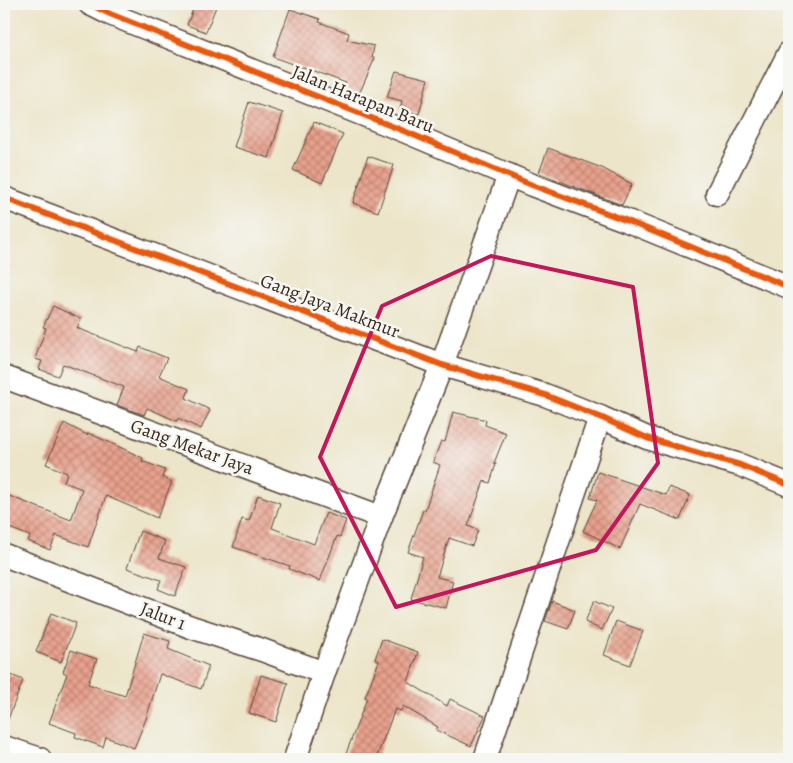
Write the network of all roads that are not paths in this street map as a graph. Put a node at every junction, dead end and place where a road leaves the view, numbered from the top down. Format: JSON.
{"nodes":[{"id":1,"x":90,"y":4,"type":"edge"},
{"id":2,"x":789,"y":53,"type":"edge"},
{"id":3,"x":509,"y":175,"type":"junction"},
{"id":4,"x":717,"y":194,"type":"dead end"},
{"id":5,"x":4,"y":198,"type":"edge"},
{"id":6,"x":789,"y":287,"type":"edge"},
{"id":7,"x":442,"y":365,"type":"junction"},
{"id":8,"x":4,"y":377,"type":"edge"},
{"id":9,"x":600,"y":417,"type":"junction"},
{"id":10,"x":789,"y":485,"type":"edge"},
{"id":11,"x":381,"y":517,"type":"junction"},
{"id":12,"x":4,"y":555,"type":"edge"},
{"id":13,"x":324,"y":673,"type":"junction"},
{"id":14,"x":4,"y":748,"type":"edge"},
{"id":15,"x":40,"y":759,"type":"edge"},
{"id":16,"x":295,"y":759,"type":"edge"},
{"id":17,"x":485,"y":759,"type":"edge"}],
"edges":[{"from":1,"to":3,"type":"street","name":"Jalan Harapan Baru"},
{"from":2,"to":4,"type":"street"},
{"from":3,"to":6,"type":"street","name":"Jalan Harapan Baru"},
{"from":3,"to":7,"type":"street"},
{"from":5,"to":7,"type":"street","name":"Gang Jaya Makmur"},
{"from":7,"to":9,"type":"street","name":"Gang Jaya Makmur"},
{"from":7,"to":11,"type":"street"},
{"from":8,"to":11,"type":"street","name":"Gang Mekar Jaya"},
{"from":9,"to":10,"type":"street","name":"Gang Jaya Makmur"},
{"from":9,"to":17,"type":"street"},
{"from":11,"to":13,"type":"street"},
{"from":12,"to":13,"type":"street","name":"Jalur 1"},
{"from":13,"to":16,"type":"street"},
{"from":14,"to":15,"type":"street"}]}
